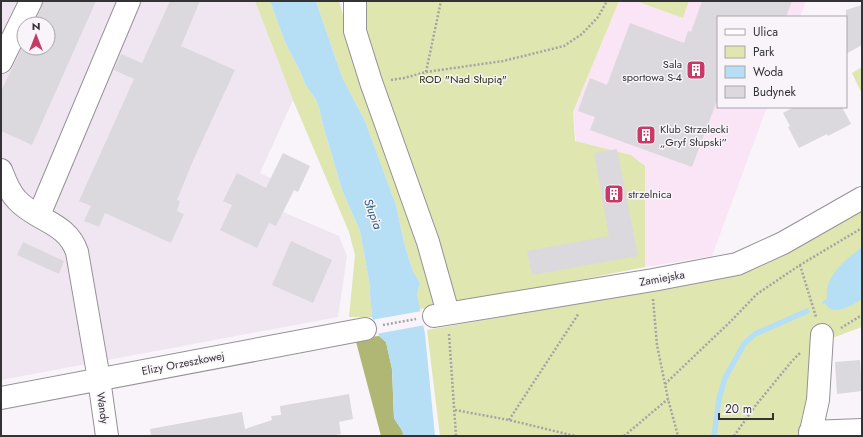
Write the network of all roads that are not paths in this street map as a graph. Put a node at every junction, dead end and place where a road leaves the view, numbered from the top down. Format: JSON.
{"nodes":[{"id":1,"x":31,"y":1,"type":"edge"},
{"id":2,"x":129,"y":1,"type":"edge"},
{"id":3,"x":355,"y":1,"type":"edge"},
{"id":4,"x":1,"y":62,"type":"edge"},
{"id":5,"x":1,"y":170,"type":"edge"},
{"id":6,"x":862,"y":198,"type":"edge"},
{"id":7,"x":39,"y":216,"type":"junction"},
{"id":8,"x":365,"y":329,"type":"road end"},
{"id":9,"x":822,"y":335,"type":"road end"},
{"id":10,"x":99,"y":379,"type":"junction"},
{"id":11,"x":1,"y":398,"type":"edge"},
{"id":12,"x":862,"y":430,"type":"edge"},
{"id":13,"x":810,"y":434,"type":"edge"},
{"id":14,"x":107,"y":436,"type":"edge"}],
"edges":[{"from":1,"to":4,"type":"street"},
{"from":2,"to":7,"type":"street"},
{"from":3,"to":6,"type":"street","name":"Zamiejska"},
{"from":5,"to":7,"type":"street","name":"Wandy"},
{"from":7,"to":10,"type":"street","name":"Wandy"},
{"from":8,"to":10,"type":"street","name":"Elizy Orzeszkowej"},
{"from":9,"to":13,"type":"street"},
{"from":10,"to":11,"type":"street","name":"Elizy Orzeszkowej"},
{"from":10,"to":14,"type":"street","name":"Wandy"},
{"from":12,"to":13,"type":"street"}]}
